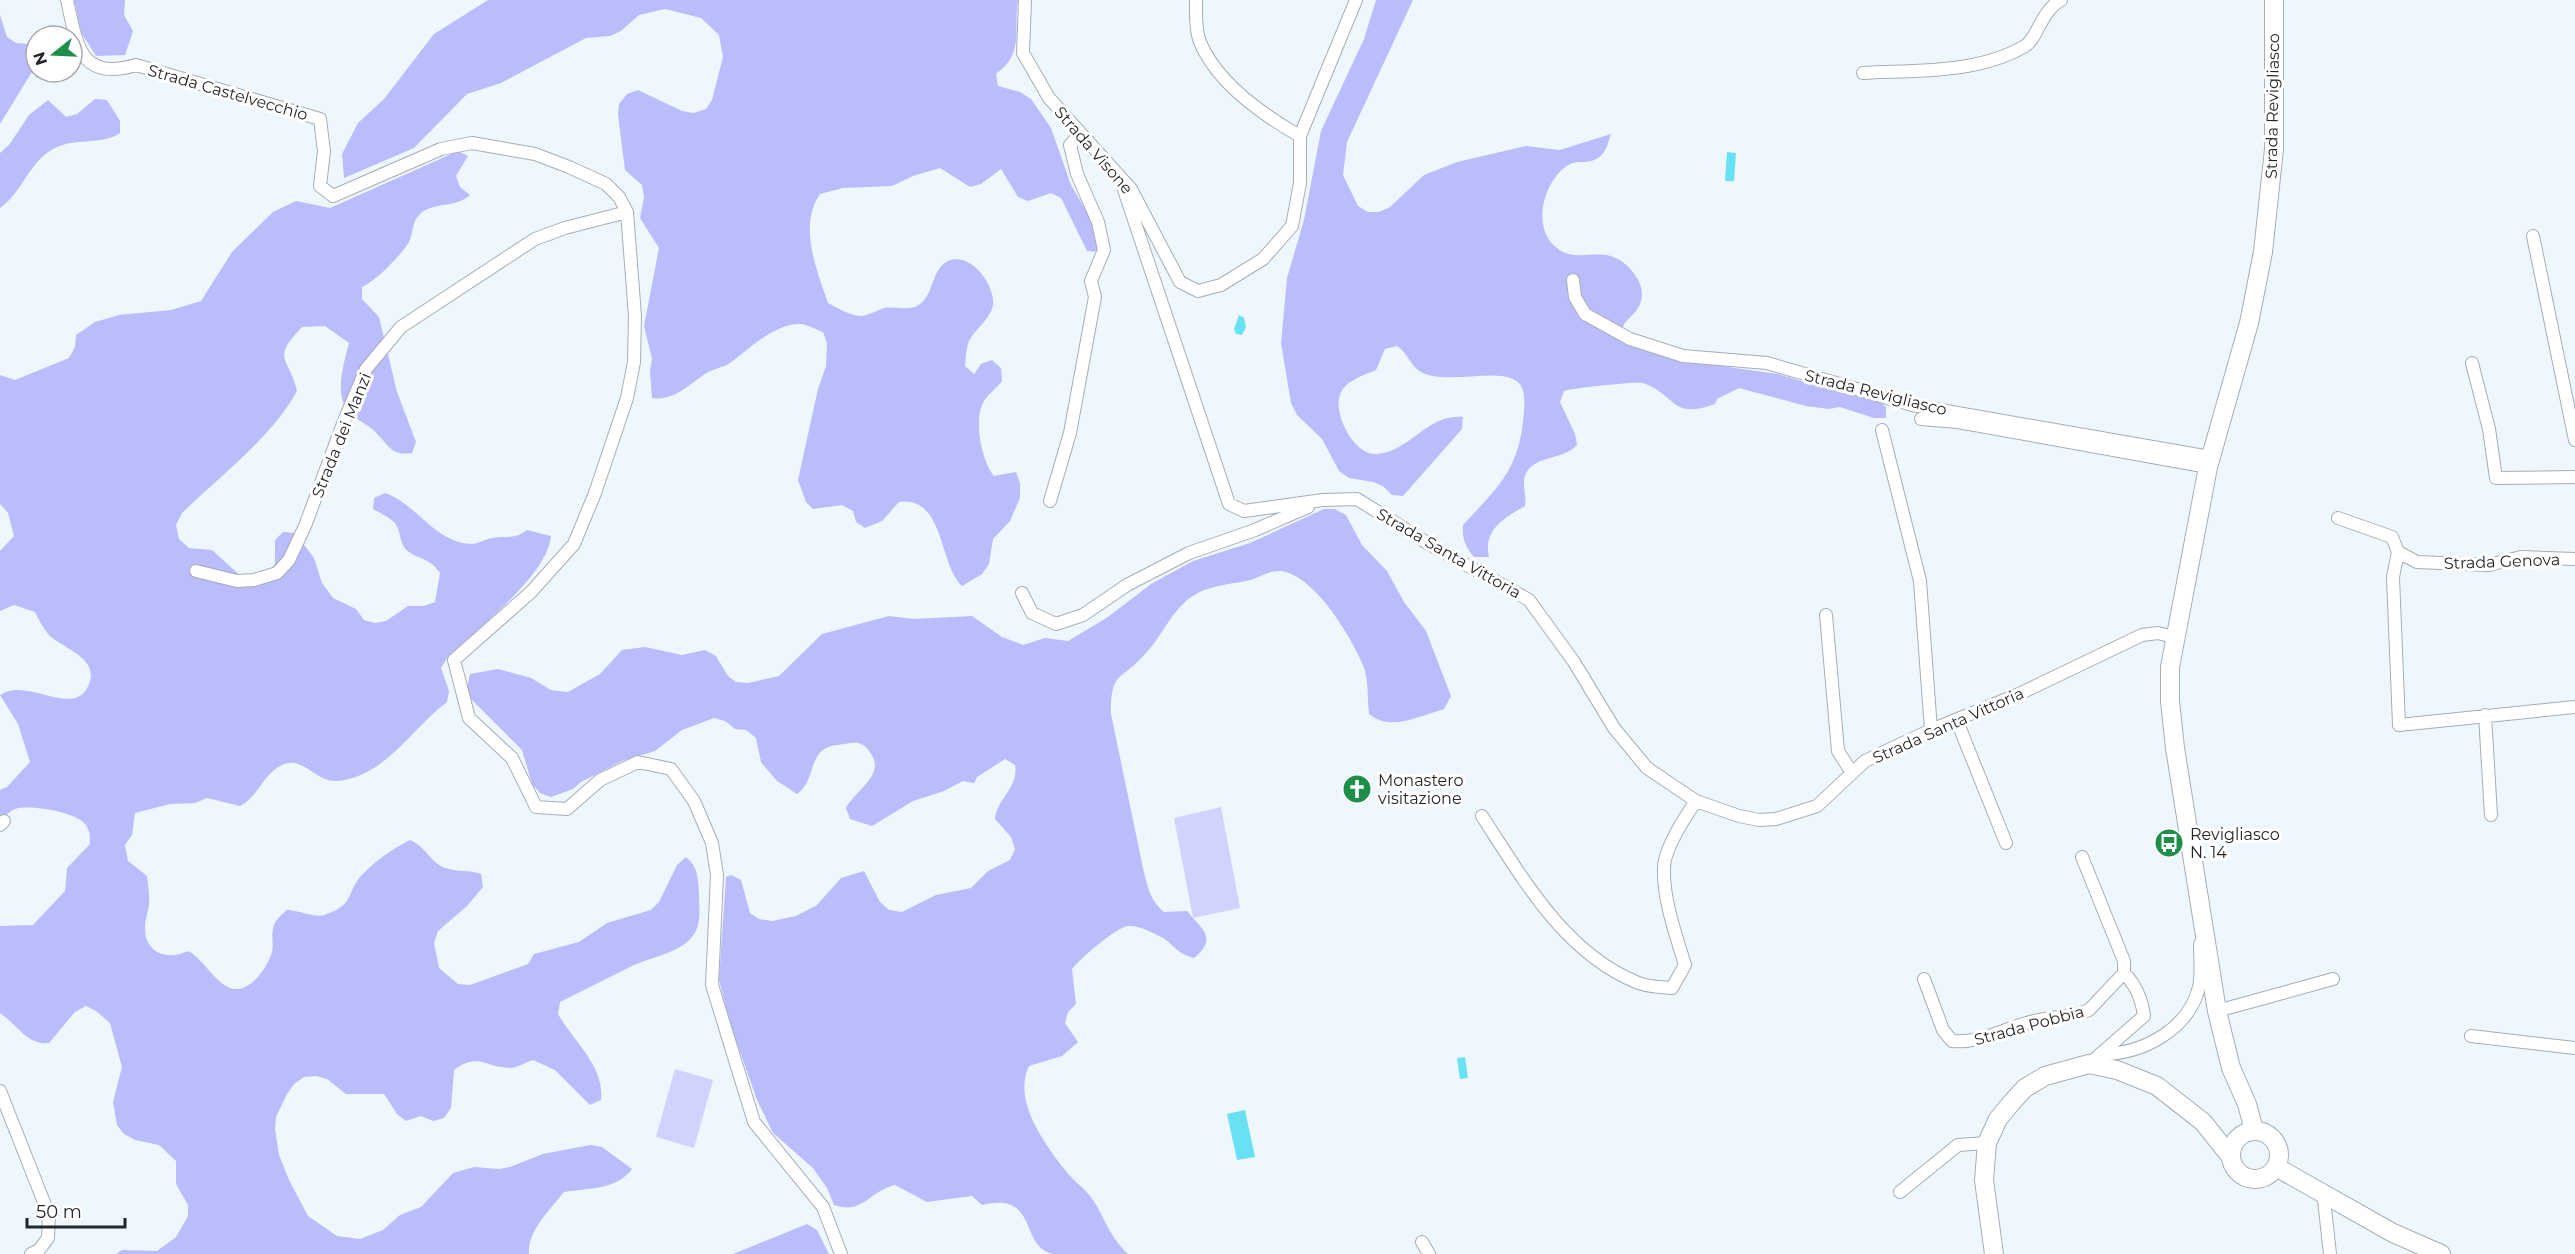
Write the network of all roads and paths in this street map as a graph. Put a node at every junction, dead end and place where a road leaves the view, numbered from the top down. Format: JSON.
{"nodes":[{"id":1,"x":67,"y":0,"type":"edge"},
{"id":2,"x":1025,"y":0,"type":"edge"},
{"id":3,"x":1196,"y":0,"type":"edge"},
{"id":4,"x":1356,"y":0,"type":"edge"},
{"id":5,"x":2061,"y":0,"type":"edge"},
{"id":6,"x":2274,"y":0,"type":"edge"},
{"id":7,"x":1863,"y":73,"type":"dead end"},
{"id":8,"x":1080,"y":133,"type":"junction"},
{"id":9,"x":1300,"y":136,"type":"junction"},
{"id":10,"x":1119,"y":176,"type":"junction"},
{"id":11,"x":627,"y":212,"type":"junction"},
{"id":12,"x":2533,"y":236,"type":"dead end"},
{"id":13,"x":1573,"y":280,"type":"dead end"},
{"id":14,"x":2472,"y":363,"type":"dead end"},
{"id":15,"x":1921,"y":419,"type":"dead end"},
{"id":16,"x":1882,"y":430,"type":"dead end"},
{"id":17,"x":2575,"y":440,"type":"edge"},
{"id":18,"x":2209,"y":462,"type":"junction"},
{"id":19,"x":2575,"y":477,"type":"edge"},
{"id":20,"x":1323,"y":500,"type":"junction"},
{"id":21,"x":1050,"y":501,"type":"dead end"},
{"id":22,"x":2338,"y":518,"type":"dead end"},
{"id":23,"x":2398,"y":552,"type":"junction"},
{"id":24,"x":2575,"y":559,"type":"edge"},
{"id":25,"x":196,"y":571,"type":"dead end"},
{"id":26,"x":1022,"y":593,"type":"dead end"},
{"id":27,"x":1826,"y":615,"type":"dead end"},
{"id":28,"x":2174,"y":637,"type":"junction"},
{"id":29,"x":2575,"y":707,"type":"edge"},
{"id":30,"x":2484,"y":715,"type":"junction"},
{"id":31,"x":1956,"y":721,"type":"junction"},
{"id":32,"x":1931,"y":730,"type":"junction"},
{"id":33,"x":1852,"y":773,"type":"junction"},
{"id":34,"x":1696,"y":801,"type":"junction"},
{"id":35,"x":2492,"y":815,"type":"dead end"},
{"id":36,"x":1482,"y":816,"type":"dead end"},
{"id":37,"x":2006,"y":843,"type":"dead end"},
{"id":38,"x":2082,"y":857,"type":"dead end"},
{"id":39,"x":2201,"y":910,"type":"junction"},
{"id":40,"x":2124,"y":972,"type":"junction"},
{"id":41,"x":1924,"y":979,"type":"dead end"},
{"id":42,"x":2333,"y":979,"type":"dead end"},
{"id":43,"x":2217,"y":1011,"type":"junction"},
{"id":44,"x":2471,"y":1036,"type":"dead end"},
{"id":45,"x":2575,"y":1048,"type":"edge"},
{"id":46,"x":2096,"y":1059,"type":"junction"},
{"id":47,"x":0,"y":1091,"type":"edge"},
{"id":48,"x":2203,"y":1122,"type":"junction"},
{"id":49,"x":2249,"y":1132,"type":"junction"},
{"id":50,"x":1987,"y":1143,"type":"junction"},
{"id":51,"x":2230,"y":1156,"type":"junction"},
{"id":52,"x":2276,"y":1167,"type":"junction"},
{"id":53,"x":2323,"y":1191,"type":"junction"},
{"id":54,"x":1900,"y":1192,"type":"dead end"},
{"id":55,"x":1422,"y":1242,"type":"dead end"},
{"id":56,"x":31,"y":1254,"type":"edge"},
{"id":57,"x":841,"y":1254,"type":"edge"},
{"id":58,"x":1429,"y":1254,"type":"edge"},
{"id":59,"x":1994,"y":1254,"type":"edge"},
{"id":60,"x":2330,"y":1254,"type":"edge"},
{"id":61,"x":2441,"y":1254,"type":"edge"}],
"edges":[{"from":1,"to":11,"type":"street","name":"Strada Castelvecchio"},
{"from":2,"to":8,"type":"street","name":"Strada Visone"},
{"from":3,"to":9,"type":"street"},
{"from":4,"to":9,"type":"street","name":"Strada Visone"},
{"from":5,"to":7,"type":"street"},
{"from":6,"to":18,"type":"street","name":"Strada Revigliasco"},
{"from":8,"to":10,"type":"street","name":"Strada Visone"},
{"from":8,"to":21,"type":"street"},
{"from":9,"to":10,"type":"street","name":"Strada Visone"},
{"from":10,"to":20,"type":"street","name":"Strada Santa Vittoria"},
{"from":11,"to":25,"type":"street","name":"Strada dei Manzi"},
{"from":11,"to":57,"type":"street"},
{"from":12,"to":17,"type":"street"},
{"from":13,"to":18,"type":"street","name":"Strada Revigliasco"},
{"from":14,"to":19,"type":"street"},
{"from":15,"to":18,"type":"street","name":"Strada Revigliasco"},
{"from":16,"to":32,"type":"street"},
{"from":18,"to":28,"type":"street","name":"Strada Revigliasco"},
{"from":20,"to":26,"type":"street","name":"Strada Santa Vittoria"},
{"from":20,"to":34,"type":"street","name":"Strada Santa Vittoria"},
{"from":22,"to":23,"type":"street","name":"Strada Genova"},
{"from":23,"to":24,"type":"street","name":"Strada Genova"},
{"from":23,"to":30,"type":"street"},
{"from":27,"to":33,"type":"street"},
{"from":28,"to":31,"type":"street","name":"Strada Santa Vittoria"},
{"from":28,"to":39,"type":"street","name":"Strada Revigliasco"},
{"from":29,"to":30,"type":"street"},
{"from":30,"to":35,"type":"street"},
{"from":31,"to":32,"type":"street","name":"Strada Santa Vittoria"},
{"from":31,"to":37,"type":"street"},
{"from":32,"to":33,"type":"street","name":"Strada Santa Vittoria"},
{"from":33,"to":34,"type":"street","name":"Strada Santa Vittoria"},
{"from":34,"to":36,"type":"street"},
{"from":38,"to":40,"type":"street"},
{"from":39,"to":43,"type":"street","name":"Strada Revigliasco"},
{"from":39,"to":46,"type":"street","name":"Strada Revigliasco"},
{"from":40,"to":41,"type":"street","name":"Strada Pobbia"},
{"from":40,"to":46,"type":"street"},
{"from":42,"to":43,"type":"street"},
{"from":43,"to":49,"type":"street","name":"Strada Revigliasco"},
{"from":44,"to":45,"type":"street"},
{"from":46,"to":48,"type":"street"},
{"from":46,"to":50,"type":"street"},
{"from":47,"to":56,"type":"street"},
{"from":48,"to":49,"type":"street"},
{"from":48,"to":51,"type":"street"},
{"from":49,"to":51,"type":"street"},
{"from":49,"to":52,"type":"street"},
{"from":50,"to":54,"type":"street"},
{"from":50,"to":59,"type":"street"},
{"from":51,"to":52,"type":"street"},
{"from":52,"to":53,"type":"street"},
{"from":53,"to":60,"type":"street"},
{"from":53,"to":61,"type":"street"},
{"from":55,"to":58,"type":"street"}]}
